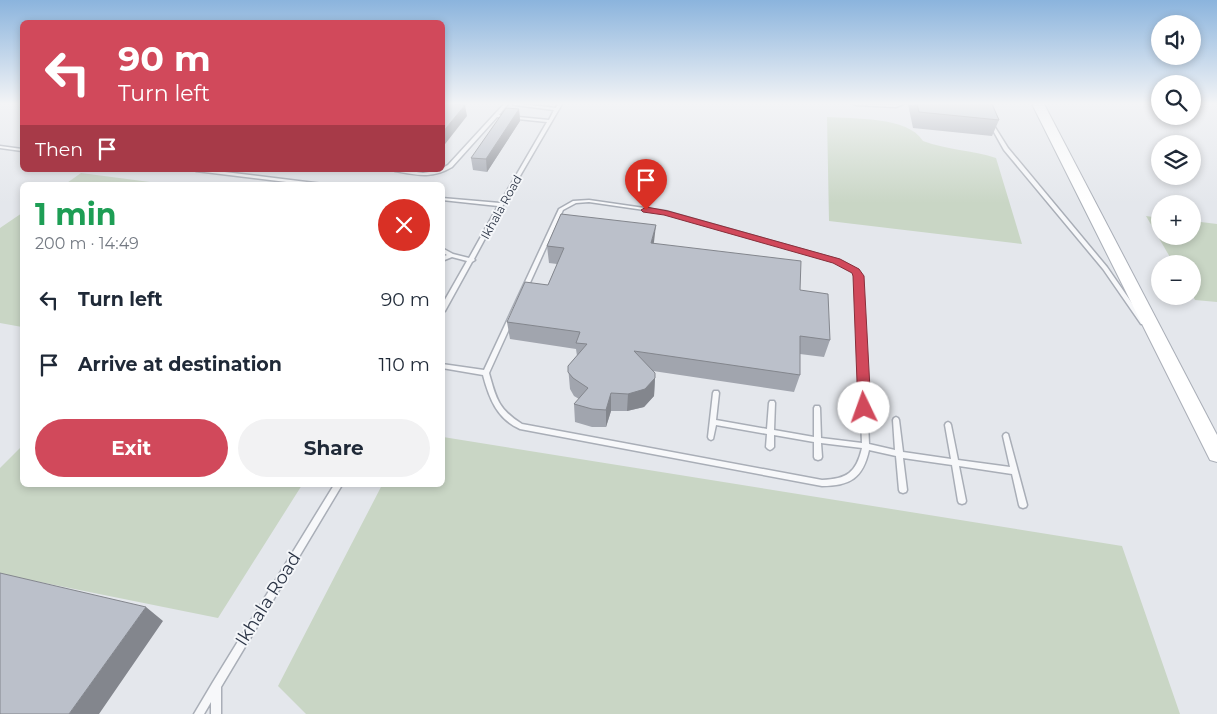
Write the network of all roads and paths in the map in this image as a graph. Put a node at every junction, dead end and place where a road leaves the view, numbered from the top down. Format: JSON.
{"nodes":[{"id":1,"x":477,"y":137,"type":"edge"},
{"id":2,"x":540,"y":137,"type":"edge"},
{"id":3,"x":999,"y":137,"type":"edge"},
{"id":4,"x":1055,"y":137,"type":"edge"},
{"id":5,"x":0,"y":147,"type":"edge"},
{"id":6,"x":20,"y":150,"type":"edge"},
{"id":7,"x":445,"y":169,"type":"edge"},
{"id":8,"x":212,"y":172,"type":"edge"},
{"id":9,"x":409,"y":172,"type":"edge"},
{"id":10,"x":441,"y":172,"type":"edge"},
{"id":11,"x":294,"y":182,"type":"edge"},
{"id":12,"x":445,"y":198,"type":"edge"},
{"id":13,"x":501,"y":205,"type":"junction"},
{"id":14,"x":445,"y":251,"type":"edge"},
{"id":15,"x":452,"y":255,"type":"junction"},
{"id":16,"x":445,"y":258,"type":"edge"},
{"id":17,"x":472,"y":260,"type":"junction"},
{"id":18,"x":445,"y":306,"type":"edge"},
{"id":19,"x":445,"y":366,"type":"edge"},
{"id":20,"x":486,"y":373,"type":"junction"},
{"id":21,"x":1182,"y":383,"type":"junction"},
{"id":22,"x":716,"y":393,"type":"dead end"},
{"id":23,"x":772,"y":403,"type":"dead end"},
{"id":24,"x":817,"y":408,"type":"dead end"},
{"id":25,"x":896,"y":420,"type":"dead end"},
{"id":26,"x":713,"y":422,"type":"junction"},
{"id":27,"x":948,"y":425,"type":"dead end"},
{"id":28,"x":771,"y":432,"type":"junction"},
{"id":29,"x":1006,"y":436,"type":"dead end"},
{"id":30,"x":712,"y":437,"type":"dead end"},
{"id":31,"x":818,"y":440,"type":"junction"},
{"id":32,"x":866,"y":446,"type":"junction"},
{"id":33,"x":770,"y":447,"type":"dead end"},
{"id":34,"x":899,"y":454,"type":"junction"},
{"id":35,"x":1217,"y":454,"type":"edge"},
{"id":36,"x":818,"y":458,"type":"dead end"},
{"id":37,"x":955,"y":462,"type":"junction"},
{"id":38,"x":1015,"y":472,"type":"junction"},
{"id":39,"x":337,"y":487,"type":"edge"},
{"id":40,"x":903,"y":490,"type":"dead end"},
{"id":41,"x":962,"y":501,"type":"dead end"},
{"id":42,"x":1023,"y":505,"type":"dead end"},
{"id":43,"x":216,"y":684,"type":"junction"},
{"id":44,"x":199,"y":714,"type":"edge"},
{"id":45,"x":216,"y":714,"type":"edge"}],
"edges":[{"from":1,"to":7,"type":"lane"},
{"from":2,"to":13,"type":"lane","name":"Ikhala Road"},
{"from":3,"to":21,"type":"lane"},
{"from":4,"to":21,"type":"street"},
{"from":5,"to":6,"type":"lane"},
{"from":8,"to":11,"type":"lane"},
{"from":9,"to":10,"type":"lane"},
{"from":12,"to":13,"type":"lane"},
{"from":13,"to":17,"type":"lane","name":"Ikhala Road"},
{"from":14,"to":15,"type":"lane"},
{"from":15,"to":16,"type":"lane"},
{"from":15,"to":17,"type":"lane"},
{"from":17,"to":18,"type":"lane","name":"Ikhala Road"},
{"from":19,"to":20,"type":"lane"},
{"from":20,"to":32,"type":"lane"},
{"from":20,"to":32,"type":"lane"},
{"from":21,"to":35,"type":"street"},
{"from":22,"to":26,"type":"lane"},
{"from":23,"to":28,"type":"lane"},
{"from":24,"to":31,"type":"lane"},
{"from":25,"to":34,"type":"lane"},
{"from":26,"to":28,"type":"lane"},
{"from":26,"to":30,"type":"lane"},
{"from":27,"to":37,"type":"lane"},
{"from":28,"to":31,"type":"lane"},
{"from":28,"to":33,"type":"lane"},
{"from":29,"to":38,"type":"lane"},
{"from":31,"to":32,"type":"lane"},
{"from":31,"to":36,"type":"lane"},
{"from":32,"to":34,"type":"lane"},
{"from":34,"to":37,"type":"lane"},
{"from":34,"to":40,"type":"lane"},
{"from":37,"to":38,"type":"lane"},
{"from":37,"to":41,"type":"lane"},
{"from":38,"to":42,"type":"lane"},
{"from":39,"to":43,"type":"lane","name":"Ikhala Road"},
{"from":43,"to":44,"type":"lane","name":"Ikhala Road"},
{"from":43,"to":45,"type":"lane"}]}
